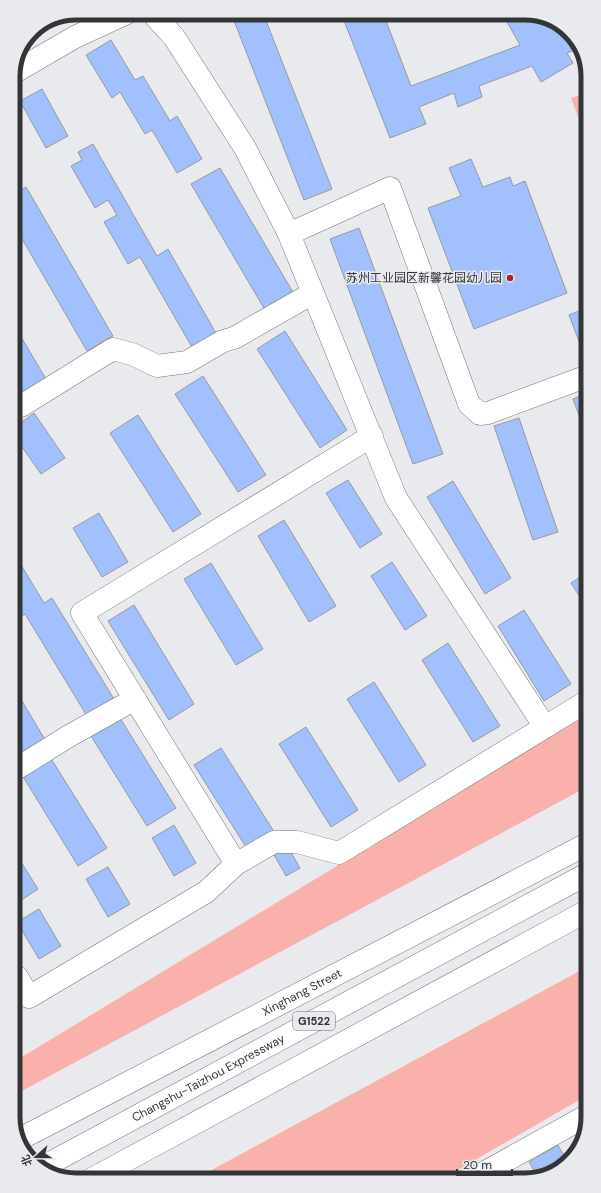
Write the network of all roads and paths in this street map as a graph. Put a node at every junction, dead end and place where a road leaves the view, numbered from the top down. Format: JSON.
{"nodes":[{"id":1,"x":112,"y":20,"type":"edge"},
{"id":2,"x":158,"y":20,"type":"edge"},
{"id":3,"x":21,"y":68,"type":"edge"},
{"id":4,"x":289,"y":234,"type":"junction"},
{"id":5,"x":313,"y":293,"type":"junction"},
{"id":6,"x":581,"y":378,"type":"edge"},
{"id":7,"x":20,"y":406,"type":"edge"},
{"id":8,"x":372,"y":436,"type":"junction"},
{"id":9,"x":135,"y":700,"type":"junction"},
{"id":10,"x":581,"y":705,"type":"edge"},
{"id":11,"x":545,"y":727,"type":"junction"},
{"id":12,"x":20,"y":767,"type":"edge"},
{"id":13,"x":581,"y":847,"type":"edge"},
{"id":14,"x":236,"y":864,"type":"junction"},
{"id":15,"x":581,"y":877,"type":"edge"},
{"id":16,"x":581,"y":914,"type":"edge"},
{"id":17,"x":581,"y":923,"type":"edge"},
{"id":18,"x":20,"y":982,"type":"edge"},
{"id":19,"x":581,"y":1119,"type":"edge"},
{"id":20,"x":24,"y":1137,"type":"edge"},
{"id":21,"x":47,"y":1165,"type":"edge"},
{"id":22,"x":104,"y":1173,"type":"edge"},
{"id":23,"x":104,"y":1173,"type":"edge"},
{"id":24,"x":483,"y":1173,"type":"edge"}],
"edges":[{"from":1,"to":3,"type":"main road"},
{"from":2,"to":4,"type":"main road"},
{"from":4,"to":5,"type":"main road"},
{"from":4,"to":6,"type":"main road"},
{"from":5,"to":7,"type":"main road"},
{"from":5,"to":8,"type":"main road"},
{"from":8,"to":9,"type":"main road"},
{"from":8,"to":11,"type":"main road"},
{"from":9,"to":12,"type":"main road"},
{"from":9,"to":14,"type":"main road"},
{"from":10,"to":11,"type":"main road"},
{"from":11,"to":14,"type":"main road"},
{"from":13,"to":20,"type":"main road","name":"Xinghang Street"},
{"from":14,"to":18,"type":"main road"},
{"from":15,"to":21,"type":"main road","name":"Changshu-Taizhou Expressway","number":"G1522"},
{"from":16,"to":22,"type":"main road","number":"G1522"},
{"from":17,"to":23,"type":"main road"},
{"from":19,"to":24,"type":"main road"}]}
